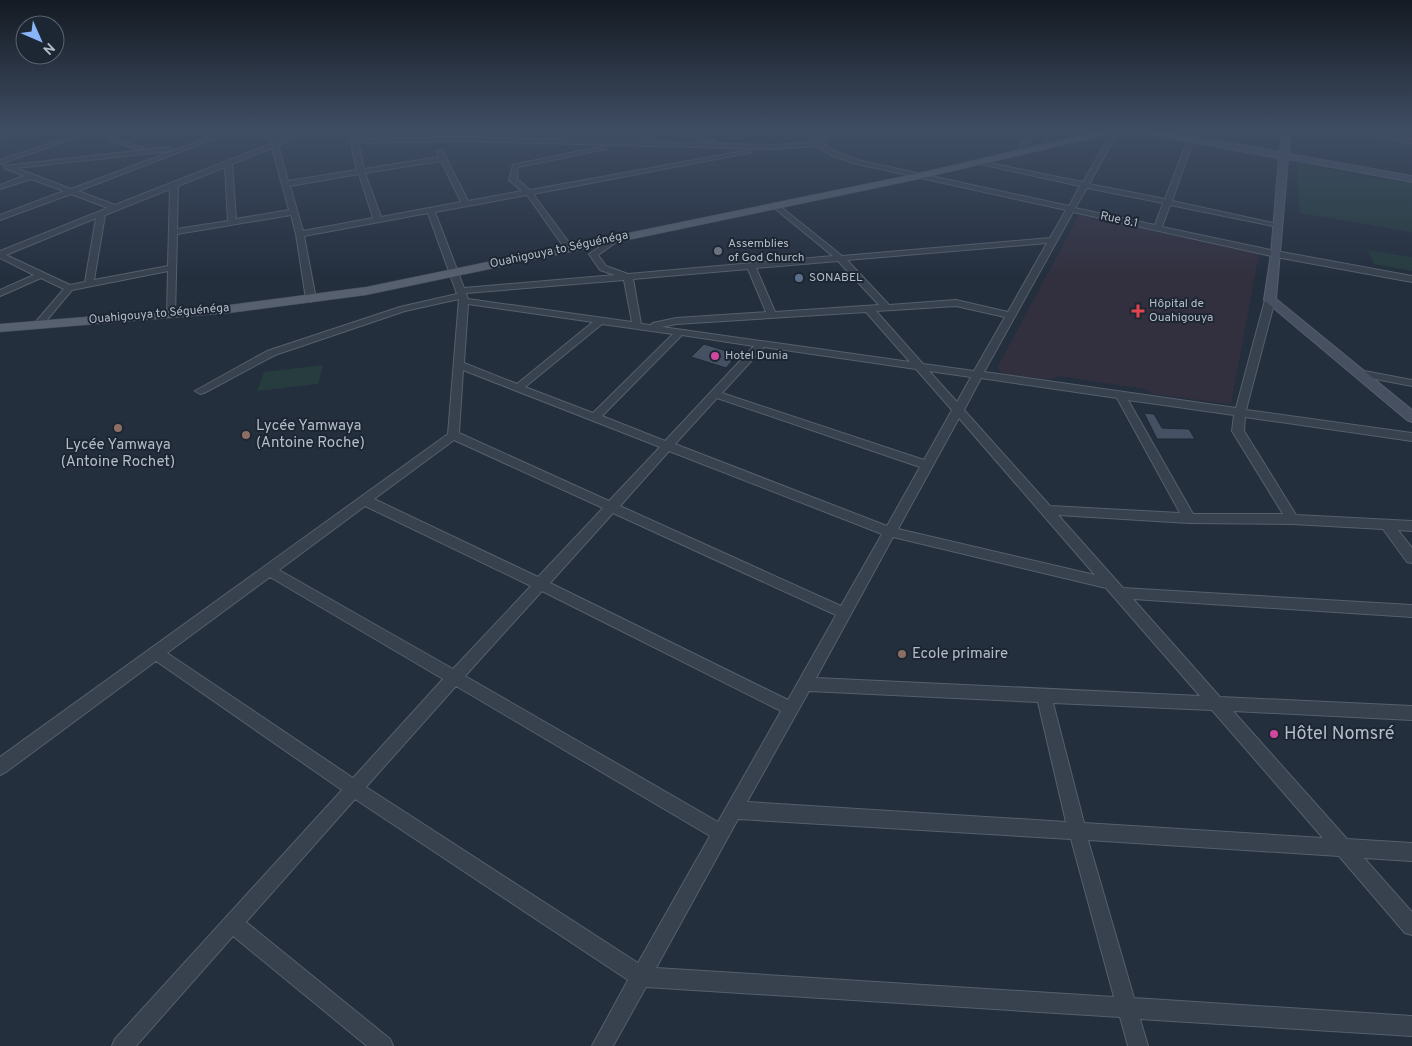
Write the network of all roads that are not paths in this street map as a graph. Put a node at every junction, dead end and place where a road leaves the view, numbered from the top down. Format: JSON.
{"nodes":[{"id":1,"x":20,"y":180,"type":"edge"},
{"id":2,"x":40,"y":180,"type":"edge"},
{"id":3,"x":102,"y":180,"type":"edge"},
{"id":4,"x":185,"y":180,"type":"edge"},
{"id":5,"x":229,"y":180,"type":"edge"},
{"id":6,"x":285,"y":180,"type":"edge"},
{"id":7,"x":310,"y":180,"type":"edge"},
{"id":8,"x":364,"y":180,"type":"edge"},
{"id":9,"x":454,"y":180,"type":"edge"},
{"id":10,"x":513,"y":180,"type":"edge"},
{"id":11,"x":603,"y":180,"type":"edge"},
{"id":12,"x":900,"y":180,"type":"edge"},
{"id":13,"x":936,"y":180,"type":"edge"},
{"id":14,"x":1065,"y":180,"type":"edge"},
{"id":15,"x":1088,"y":180,"type":"edge"},
{"id":16,"x":1176,"y":180,"type":"edge"},
{"id":17,"x":1282,"y":180,"type":"edge"},
{"id":18,"x":174,"y":184,"type":"junction"},
{"id":19,"x":286,"y":184,"type":"junction"},
{"id":20,"x":1086,"y":184,"type":"junction"},
{"id":21,"x":0,"y":187,"type":"edge"},
{"id":22,"x":70,"y":192,"type":"junction"},
{"id":23,"x":529,"y":194,"type":"junction"},
{"id":24,"x":1168,"y":201,"type":"junction"},
{"id":25,"x":466,"y":204,"type":"junction"},
{"id":26,"x":776,"y":205,"type":"junction"},
{"id":27,"x":114,"y":208,"type":"junction"},
{"id":28,"x":1072,"y":210,"type":"junction"},
{"id":29,"x":432,"y":211,"type":"junction"},
{"id":30,"x":294,"y":212,"type":"junction"},
{"id":31,"x":101,"y":214,"type":"junction"},
{"id":32,"x":0,"y":218,"type":"edge"},
{"id":33,"x":378,"y":220,"type":"junction"},
{"id":34,"x":232,"y":222,"type":"junction"},
{"id":35,"x":1278,"y":225,"type":"junction"},
{"id":36,"x":1158,"y":228,"type":"junction"},
{"id":37,"x":174,"y":232,"type":"junction"},
{"id":38,"x":300,"y":234,"type":"junction"},
{"id":39,"x":616,"y":238,"type":"junction"},
{"id":40,"x":1053,"y":240,"type":"junction"},
{"id":41,"x":569,"y":248,"type":"junction"},
{"id":42,"x":1276,"y":254,"type":"junction"},
{"id":43,"x":0,"y":255,"type":"edge"},
{"id":44,"x":840,"y":258,"type":"junction"},
{"id":45,"x":751,"y":266,"type":"junction"},
{"id":46,"x":172,"y":268,"type":"junction"},
{"id":47,"x":454,"y":272,"type":"junction"},
{"id":48,"x":40,"y":275,"type":"junction"},
{"id":49,"x":628,"y":277,"type":"junction"},
{"id":50,"x":1412,"y":279,"type":"edge"},
{"id":51,"x":89,"y":284,"type":"junction"},
{"id":52,"x":69,"y":288,"type":"junction"},
{"id":53,"x":0,"y":292,"type":"edge"},
{"id":54,"x":463,"y":296,"type":"junction"},
{"id":55,"x":311,"y":299,"type":"junction"},
{"id":56,"x":1270,"y":300,"type":"junction"},
{"id":57,"x":887,"y":308,"type":"junction"},
{"id":58,"x":869,"y":309,"type":"junction"},
{"id":59,"x":172,"y":314,"type":"junction"},
{"id":60,"x":772,"y":316,"type":"junction"},
{"id":61,"x":1010,"y":316,"type":"junction"},
{"id":62,"x":600,"y":321,"type":"junction"},
{"id":63,"x":38,"y":325,"type":"junction"},
{"id":64,"x":641,"y":326,"type":"junction"},
{"id":65,"x":0,"y":328,"type":"edge"},
{"id":66,"x":680,"y":332,"type":"junction"},
{"id":67,"x":761,"y":344,"type":"junction"},
{"id":68,"x":459,"y":365,"type":"junction"},
{"id":69,"x":920,"y":367,"type":"junction"},
{"id":70,"x":1359,"y":373,"type":"junction"},
{"id":71,"x":979,"y":375,"type":"junction"},
{"id":72,"x":1412,"y":383,"type":"edge"},
{"id":73,"x":519,"y":387,"type":"junction"},
{"id":74,"x":200,"y":391,"type":"dead end"},
{"id":75,"x":715,"y":394,"type":"junction"},
{"id":76,"x":1121,"y":396,"type":"junction"},
{"id":77,"x":958,"y":412,"type":"junction"},
{"id":78,"x":1240,"y":413,"type":"junction"},
{"id":79,"x":595,"y":416,"type":"junction"},
{"id":80,"x":1412,"y":417,"type":"edge"},
{"id":81,"x":453,"y":434,"type":"junction"},
{"id":82,"x":1412,"y":437,"type":"edge"},
{"id":83,"x":668,"y":444,"type":"junction"},
{"id":84,"x":928,"y":465,"type":"junction"},
{"id":85,"x":364,"y":500,"type":"junction"},
{"id":86,"x":611,"y":506,"type":"junction"},
{"id":87,"x":1047,"y":510,"type":"junction"},
{"id":88,"x":1189,"y":518,"type":"junction"},
{"id":89,"x":1292,"y":519,"type":"junction"},
{"id":90,"x":1387,"y":525,"type":"junction"},
{"id":91,"x":1412,"y":526,"type":"edge"},
{"id":92,"x":890,"y":532,"type":"junction"},
{"id":93,"x":1412,"y":558,"type":"edge"},
{"id":94,"x":268,"y":570,"type":"junction"},
{"id":95,"x":540,"y":584,"type":"junction"},
{"id":96,"x":1116,"y":588,"type":"junction"},
{"id":97,"x":1412,"y":611,"type":"edge"},
{"id":98,"x":844,"y":613,"type":"junction"},
{"id":99,"x":155,"y":653,"type":"junction"},
{"id":100,"x":454,"y":678,"type":"junction"},
{"id":101,"x":805,"y":684,"type":"junction"},
{"id":102,"x":1044,"y":695,"type":"junction"},
{"id":103,"x":1217,"y":703,"type":"junction"},
{"id":104,"x":791,"y":709,"type":"junction"},
{"id":105,"x":1412,"y":713,"type":"edge"},
{"id":106,"x":0,"y":767,"type":"edge"},
{"id":107,"x":354,"y":789,"type":"junction"},
{"id":108,"x":735,"y":810,"type":"junction"},
{"id":109,"x":1078,"y":831,"type":"junction"},
{"id":110,"x":721,"y":833,"type":"junction"},
{"id":111,"x":1343,"y":847,"type":"junction"},
{"id":112,"x":1412,"y":852,"type":"edge"},
{"id":113,"x":232,"y":923,"type":"junction"},
{"id":114,"x":1412,"y":926,"type":"edge"},
{"id":115,"x":641,"y":977,"type":"junction"},
{"id":116,"x":1128,"y":1008,"type":"junction"},
{"id":117,"x":1412,"y":1026,"type":"edge"},
{"id":118,"x":122,"y":1046,"type":"edge"},
{"id":119,"x":383,"y":1046,"type":"edge"},
{"id":120,"x":602,"y":1046,"type":"edge"},
{"id":121,"x":1138,"y":1046,"type":"edge"}],
"edges":[{"from":1,"to":21,"type":"street"},
{"from":2,"to":22,"type":"street"},
{"from":3,"to":22,"type":"street"},
{"from":4,"to":18,"type":"street"},
{"from":5,"to":34,"type":"street"},
{"from":6,"to":19,"type":"street"},
{"from":7,"to":19,"type":"street"},
{"from":8,"to":33,"type":"street"},
{"from":9,"to":25,"type":"street"},
{"from":10,"to":23,"type":"street"},
{"from":11,"to":23,"type":"street"},
{"from":12,"to":26,"type":"main road","name":"Ouahigouya to Séguénéga"},
{"from":13,"to":28,"type":"street","name":"Rue 8.1"},
{"from":14,"to":20,"type":"street"},
{"from":15,"to":20,"type":"street"},
{"from":16,"to":24,"type":"street"},
{"from":17,"to":35,"type":"main road"},
{"from":18,"to":27,"type":"street"},
{"from":18,"to":37,"type":"street"},
{"from":19,"to":30,"type":"street"},
{"from":20,"to":24,"type":"street"},
{"from":20,"to":28,"type":"street"},
{"from":22,"to":27,"type":"street"},
{"from":22,"to":32,"type":"street"},
{"from":23,"to":25,"type":"street"},
{"from":23,"to":41,"type":"street"},
{"from":24,"to":35,"type":"street"},
{"from":24,"to":36,"type":"street"},
{"from":25,"to":29,"type":"street"},
{"from":26,"to":39,"type":"main road","name":"Ouahigouya to Séguénéga"},
{"from":26,"to":44,"type":"street"},
{"from":27,"to":31,"type":"street"},
{"from":28,"to":36,"type":"street","name":"Rue 8.1"},
{"from":28,"to":40,"type":"street"},
{"from":29,"to":33,"type":"street"},
{"from":29,"to":47,"type":"street"},
{"from":30,"to":34,"type":"street"},
{"from":30,"to":38,"type":"street"},
{"from":31,"to":43,"type":"street"},
{"from":31,"to":51,"type":"street"},
{"from":33,"to":38,"type":"street"},
{"from":34,"to":37,"type":"street"},
{"from":35,"to":42,"type":"main road"},
{"from":36,"to":42,"type":"street","name":"Rue 8.1"},
{"from":37,"to":46,"type":"street"},
{"from":38,"to":55,"type":"street"},
{"from":39,"to":41,"type":"main road","name":"Ouahigouya to Séguénéga"},
{"from":39,"to":49,"type":"street"},
{"from":40,"to":44,"type":"street"},
{"from":40,"to":61,"type":"street"},
{"from":41,"to":47,"type":"main road","name":"Ouahigouya to Séguénéga"},
{"from":42,"to":50,"type":"street","name":"Rue 8.1"},
{"from":42,"to":56,"type":"main road"},
{"from":43,"to":48,"type":"street"},
{"from":44,"to":45,"type":"street"},
{"from":44,"to":57,"type":"street"},
{"from":45,"to":49,"type":"street"},
{"from":45,"to":60,"type":"street"},
{"from":46,"to":51,"type":"street"},
{"from":46,"to":59,"type":"street"},
{"from":47,"to":54,"type":"street"},
{"from":47,"to":55,"type":"main road","name":"Ouahigouya to Séguénéga"},
{"from":48,"to":52,"type":"street"},
{"from":48,"to":53,"type":"street"},
{"from":49,"to":54,"type":"street"},
{"from":49,"to":64,"type":"street"},
{"from":51,"to":52,"type":"street"},
{"from":52,"to":63,"type":"street"},
{"from":54,"to":62,"type":"street"},
{"from":54,"to":68,"type":"street"},
{"from":54,"to":74,"type":"street"},
{"from":55,"to":59,"type":"main road","name":"Ouahigouya to Séguénéga"},
{"from":56,"to":70,"type":"main road"},
{"from":56,"to":78,"type":"street"},
{"from":57,"to":58,"type":"street"},
{"from":57,"to":61,"type":"street"},
{"from":58,"to":60,"type":"street"},
{"from":58,"to":69,"type":"street"},
{"from":59,"to":63,"type":"main road","name":"Ouahigouya to Séguénéga"},
{"from":60,"to":64,"type":"street"},
{"from":61,"to":71,"type":"street"},
{"from":62,"to":64,"type":"street"},
{"from":62,"to":73,"type":"street"},
{"from":63,"to":65,"type":"main road","name":"Ouahigouya to Séguénéga"},
{"from":64,"to":66,"type":"street"},
{"from":66,"to":67,"type":"street"},
{"from":66,"to":79,"type":"street"},
{"from":67,"to":69,"type":"street"},
{"from":67,"to":75,"type":"street"},
{"from":68,"to":73,"type":"street"},
{"from":68,"to":81,"type":"street"},
{"from":69,"to":71,"type":"street"},
{"from":69,"to":77,"type":"street"},
{"from":70,"to":72,"type":"street"},
{"from":70,"to":80,"type":"main road"},
{"from":71,"to":76,"type":"street"},
{"from":71,"to":77,"type":"street"},
{"from":73,"to":79,"type":"street"},
{"from":75,"to":83,"type":"street"},
{"from":75,"to":84,"type":"street"},
{"from":76,"to":78,"type":"street"},
{"from":76,"to":88,"type":"street"},
{"from":77,"to":84,"type":"street"},
{"from":77,"to":87,"type":"street"},
{"from":78,"to":82,"type":"street"},
{"from":78,"to":89,"type":"street"},
{"from":79,"to":83,"type":"street"},
{"from":81,"to":85,"type":"street"},
{"from":81,"to":86,"type":"street"},
{"from":83,"to":86,"type":"street"},
{"from":83,"to":92,"type":"street"},
{"from":84,"to":92,"type":"street"},
{"from":85,"to":94,"type":"street"},
{"from":85,"to":95,"type":"street"},
{"from":86,"to":95,"type":"street"},
{"from":86,"to":98,"type":"street"},
{"from":87,"to":88,"type":"street"},
{"from":87,"to":96,"type":"street"},
{"from":88,"to":89,"type":"street"},
{"from":89,"to":90,"type":"street"},
{"from":90,"to":91,"type":"street"},
{"from":90,"to":93,"type":"street"},
{"from":92,"to":96,"type":"street"},
{"from":92,"to":98,"type":"street"},
{"from":94,"to":99,"type":"street"},
{"from":94,"to":100,"type":"street"},
{"from":95,"to":100,"type":"street"},
{"from":95,"to":104,"type":"street"},
{"from":96,"to":97,"type":"street"},
{"from":96,"to":103,"type":"street"},
{"from":98,"to":101,"type":"street"},
{"from":99,"to":106,"type":"street"},
{"from":99,"to":107,"type":"street"},
{"from":100,"to":107,"type":"street"},
{"from":100,"to":110,"type":"street"},
{"from":101,"to":102,"type":"street"},
{"from":101,"to":104,"type":"street"},
{"from":102,"to":103,"type":"street"},
{"from":102,"to":109,"type":"street"},
{"from":103,"to":105,"type":"street"},
{"from":103,"to":111,"type":"street"},
{"from":104,"to":108,"type":"street"},
{"from":107,"to":113,"type":"street"},
{"from":107,"to":115,"type":"street"},
{"from":108,"to":109,"type":"street"},
{"from":108,"to":110,"type":"street"},
{"from":109,"to":111,"type":"street"},
{"from":109,"to":116,"type":"street"},
{"from":110,"to":115,"type":"street"},
{"from":111,"to":112,"type":"street"},
{"from":111,"to":114,"type":"street"},
{"from":113,"to":118,"type":"street"},
{"from":113,"to":119,"type":"street"},
{"from":115,"to":116,"type":"street"},
{"from":115,"to":120,"type":"street"},
{"from":116,"to":117,"type":"street"},
{"from":116,"to":121,"type":"street"}]}
